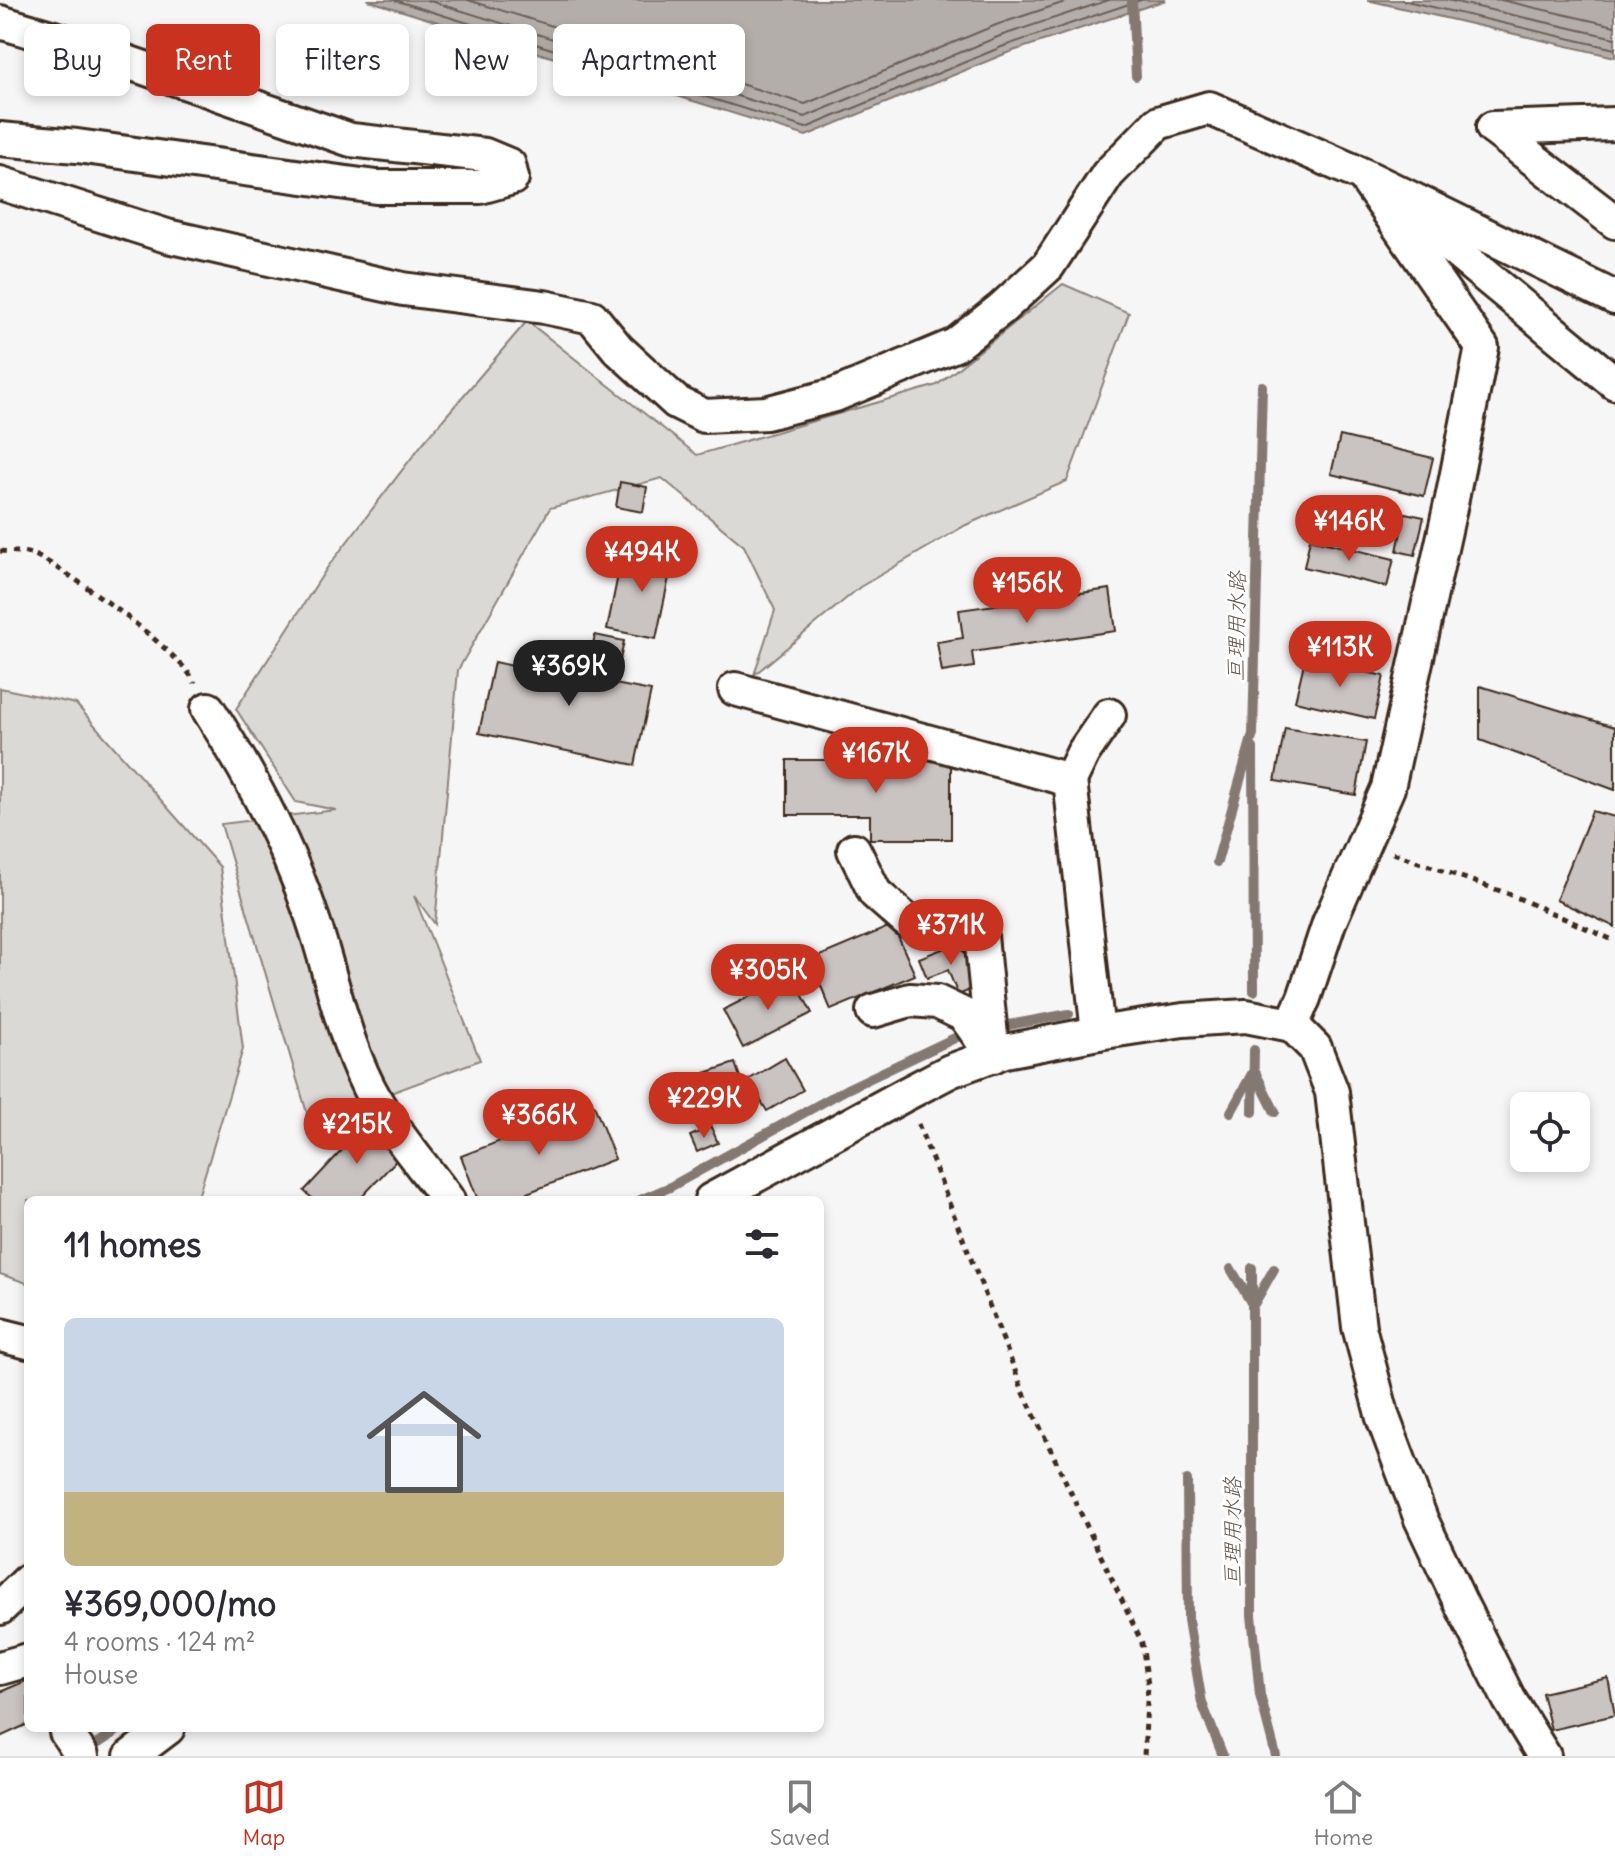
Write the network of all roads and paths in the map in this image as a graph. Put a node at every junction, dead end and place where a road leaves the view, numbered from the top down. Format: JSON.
{"nodes":[{"id":1,"x":0,"y":22,"type":"edge"},
{"id":2,"x":1615,"y":124,"type":"edge"},
{"id":3,"x":0,"y":139,"type":"edge"},
{"id":4,"x":1363,"y":175,"type":"junction"},
{"id":5,"x":0,"y":183,"type":"edge"},
{"id":6,"x":1615,"y":222,"type":"edge"},
{"id":7,"x":1615,"y":298,"type":"edge"},
{"id":8,"x":1615,"y":383,"type":"edge"},
{"id":9,"x":0,"y":551,"type":"edge"},
{"id":10,"x":735,"y":689,"type":"dead end"},
{"id":11,"x":208,"y":709,"type":"joint"},
{"id":12,"x":1109,"y":715,"type":"dead end"},
{"id":13,"x":1070,"y":780,"type":"junction"},
{"id":14,"x":1364,"y":843,"type":"junction"},
{"id":15,"x":854,"y":850,"type":"dead end"},
{"id":16,"x":1615,"y":941,"type":"edge"},
{"id":17,"x":873,"y":1011,"type":"dead end"},
{"id":18,"x":1292,"y":1025,"type":"junction"},
{"id":19,"x":1098,"y":1033,"type":"junction"},
{"id":20,"x":993,"y":1056,"type":"junction"},
{"id":21,"x":906,"y":1094,"type":"junction"},
{"id":22,"x":445,"y":1196,"type":"edge"},
{"id":23,"x":718,"y":1196,"type":"edge"},
{"id":24,"x":0,"y":1335,"type":"edge"},
{"id":25,"x":24,"y":1341,"type":"edge"},
{"id":26,"x":24,"y":1585,"type":"edge"},
{"id":27,"x":0,"y":1608,"type":"edge"},
{"id":28,"x":24,"y":1661,"type":"edge"},
{"id":29,"x":0,"y":1668,"type":"edge"},
{"id":30,"x":163,"y":1732,"type":"edge"},
{"id":31,"x":131,"y":1756,"type":"edge"},
{"id":32,"x":1144,"y":1756,"type":"edge"},
{"id":33,"x":1544,"y":1756,"type":"edge"}],
"edges":[{"from":1,"to":3,"type":"street"},
{"from":2,"to":6,"type":"street"},
{"from":4,"to":5,"type":"street"},
{"from":4,"to":7,"type":"street"},
{"from":4,"to":8,"type":"street"},
{"from":4,"to":14,"type":"street"},
{"from":9,"to":11,"type":"path"},
{"from":10,"to":13,"type":"street"},
{"from":11,"to":22,"type":"street"},
{"from":12,"to":13,"type":"street"},
{"from":13,"to":19,"type":"street"},
{"from":14,"to":16,"type":"path"},
{"from":14,"to":18,"type":"street"},
{"from":15,"to":20,"type":"street"},
{"from":17,"to":20,"type":"street"},
{"from":18,"to":19,"type":"street"},
{"from":18,"to":33,"type":"street"},
{"from":19,"to":20,"type":"street"},
{"from":20,"to":21,"type":"street"},
{"from":21,"to":23,"type":"street"},
{"from":21,"to":32,"type":"path"},
{"from":24,"to":25,"type":"street"},
{"from":26,"to":27,"type":"street"},
{"from":28,"to":29,"type":"street"},
{"from":30,"to":31,"type":"street"}]}
